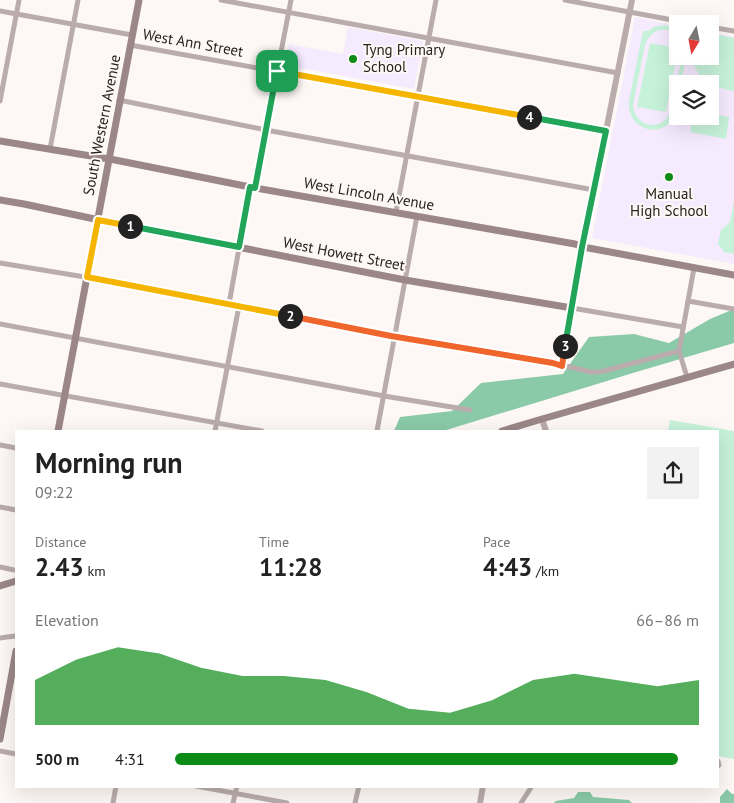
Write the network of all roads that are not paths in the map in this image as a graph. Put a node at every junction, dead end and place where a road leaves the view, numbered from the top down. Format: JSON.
{"nodes":[{"id":1,"x":19,"y":0,"type":"edge"},
{"id":2,"x":78,"y":0,"type":"edge"},
{"id":3,"x":139,"y":0,"type":"edge"},
{"id":4,"x":221,"y":0,"type":"edge"},
{"id":5,"x":290,"y":0,"type":"edge"},
{"id":6,"x":436,"y":0,"type":"edge"},
{"id":7,"x":566,"y":0,"type":"edge"},
{"id":8,"x":632,"y":0,"type":"edge"},
{"id":9,"x":0,"y":11,"type":"edge"},
{"id":10,"x":630,"y":12,"type":"junction"},
{"id":11,"x":288,"y":13,"type":"junction"},
{"id":12,"x":16,"y":14,"type":"junction"},
{"id":13,"x":669,"y":19,"type":"edge"},
{"id":14,"x":74,"y":24,"type":"junction"},
{"id":15,"x":719,"y":28,"type":"edge"},
{"id":16,"x":734,"y":31,"type":"edge"},
{"id":17,"x":132,"y":35,"type":"junction"},
{"id":18,"x":429,"y":38,"type":"junction"},
{"id":19,"x":130,"y":45,"type":"junction"},
{"id":20,"x":277,"y":71,"type":"junction"},
{"id":21,"x":618,"y":72,"type":"junction"},
{"id":22,"x":418,"y":97,"type":"junction"},
{"id":23,"x":120,"y":100,"type":"junction"},
{"id":24,"x":0,"y":101,"type":"edge"},
{"id":25,"x":266,"y":130,"type":"junction"},
{"id":26,"x":606,"y":131,"type":"junction"},
{"id":27,"x":0,"y":141,"type":"edge"},
{"id":28,"x":50,"y":149,"type":"junction"},
{"id":29,"x":407,"y":156,"type":"junction"},
{"id":30,"x":109,"y":159,"type":"junction"},
{"id":31,"x":253,"y":187,"type":"junction"},
{"id":32,"x":594,"y":190,"type":"junction"},
{"id":33,"x":0,"y":200,"type":"edge"},
{"id":34,"x":396,"y":212,"type":"junction"},
{"id":35,"x":418,"y":216,"type":"junction"},
{"id":36,"x":98,"y":220,"type":"junction"},
{"id":37,"x":239,"y":247,"type":"junction"},
{"id":38,"x":582,"y":247,"type":"junction"},
{"id":39,"x":0,"y":263,"type":"edge"},
{"id":40,"x":694,"y":268,"type":"junction"},
{"id":41,"x":734,"y":275,"type":"edge"},
{"id":42,"x":87,"y":277,"type":"junction"},
{"id":43,"x":405,"y":280,"type":"junction"},
{"id":44,"x":688,"y":301,"type":"junction"},
{"id":45,"x":230,"y":304,"type":"junction"},
{"id":46,"x":239,"y":306,"type":"junction"},
{"id":47,"x":572,"y":308,"type":"junction"},
{"id":48,"x":734,"y":309,"type":"edge"},
{"id":49,"x":0,"y":324,"type":"edge"},
{"id":50,"x":683,"y":327,"type":"junction"},
{"id":51,"x":395,"y":337,"type":"junction"},
{"id":52,"x":76,"y":338,"type":"junction"},
{"id":53,"x":679,"y":351,"type":"junction"},
{"id":54,"x":734,"y":364,"type":"edge"},
{"id":55,"x":562,"y":366,"type":"junction"},
{"id":56,"x":228,"y":367,"type":"junction"},
{"id":57,"x":687,"y":377,"type":"junction"},
{"id":58,"x":0,"y":384,"type":"edge"},
{"id":59,"x":64,"y":396,"type":"junction"},
{"id":60,"x":384,"y":396,"type":"junction"},
{"id":61,"x":470,"y":410,"type":"dead end"},
{"id":62,"x":542,"y":419,"type":"junction"},
{"id":63,"x":217,"y":424,"type":"junction"},
{"id":64,"x":58,"y":430,"type":"edge"},
{"id":65,"x":215,"y":430,"type":"edge"},
{"id":66,"x":256,"y":430,"type":"edge"},
{"id":67,"x":377,"y":430,"type":"edge"},
{"id":68,"x":505,"y":430,"type":"edge"},
{"id":69,"x":546,"y":430,"type":"edge"},
{"id":70,"x":0,"y":445,"type":"edge"},
{"id":71,"x":15,"y":448,"type":"edge"},
{"id":72,"x":0,"y":507,"type":"edge"},
{"id":73,"x":15,"y":510,"type":"edge"},
{"id":74,"x":0,"y":568,"type":"edge"},
{"id":75,"x":14,"y":570,"type":"dead end"},
{"id":76,"x":15,"y":581,"type":"edge"},
{"id":77,"x":0,"y":586,"type":"edge"},
{"id":78,"x":15,"y":636,"type":"edge"},
{"id":79,"x":0,"y":638,"type":"edge"},
{"id":80,"x":15,"y":654,"type":"edge"},
{"id":81,"x":2,"y":712,"type":"edge"},
{"id":82,"x":0,"y":739,"type":"edge"},
{"id":83,"x":0,"y":751,"type":"edge"},
{"id":84,"x":15,"y":754,"type":"edge"},
{"id":85,"x":116,"y":788,"type":"edge"},
{"id":86,"x":206,"y":788,"type":"edge"},
{"id":87,"x":236,"y":788,"type":"edge"},
{"id":88,"x":359,"y":788,"type":"edge"},
{"id":89,"x":484,"y":788,"type":"edge"},
{"id":90,"x":531,"y":788,"type":"edge"},
{"id":91,"x":235,"y":794,"type":"junction"},
{"id":92,"x":113,"y":803,"type":"edge"},
{"id":93,"x":234,"y":803,"type":"edge"},
{"id":94,"x":288,"y":803,"type":"edge"},
{"id":95,"x":356,"y":803,"type":"edge"},
{"id":96,"x":480,"y":803,"type":"edge"},
{"id":97,"x":521,"y":803,"type":"edge"}],
"edges":[{"from":1,"to":12,"type":"street"},
{"from":2,"to":14,"type":"street"},
{"from":3,"to":17,"type":"main road","name":"South Western Avenue"},
{"from":4,"to":11,"type":"street"},
{"from":5,"to":11,"type":"street"},
{"from":6,"to":18,"type":"street"},
{"from":7,"to":10,"type":"street"},
{"from":8,"to":10,"type":"street"},
{"from":9,"to":12,"type":"street","name":"West Ann Street"},
{"from":10,"to":13,"type":"street"},
{"from":10,"to":21,"type":"street"},
{"from":11,"to":18,"type":"street"},
{"from":11,"to":20,"type":"street"},
{"from":12,"to":14,"type":"street","name":"West Ann Street"},
{"from":12,"to":24,"type":"street"},
{"from":14,"to":17,"type":"street","name":"West Ann Street"},
{"from":14,"to":28,"type":"street"},
{"from":15,"to":16,"type":"street"},
{"from":17,"to":19,"type":"main road","name":"South Western Avenue"},
{"from":18,"to":21,"type":"street"},
{"from":18,"to":22,"type":"street"},
{"from":19,"to":20,"type":"street","name":"West Ann Street"},
{"from":19,"to":23,"type":"main road","name":"South Western Avenue"},
{"from":20,"to":22,"type":"street","name":"West Ann Street"},
{"from":20,"to":25,"type":"street"},
{"from":21,"to":26,"type":"street"},
{"from":22,"to":26,"type":"street","name":"West Ann Street"},
{"from":22,"to":29,"type":"street"},
{"from":23,"to":25,"type":"street"},
{"from":23,"to":30,"type":"main road","name":"South Western Avenue"},
{"from":25,"to":29,"type":"street"},
{"from":25,"to":31,"type":"street"},
{"from":26,"to":32,"type":"street"},
{"from":27,"to":28,"type":"main road","name":"West Lincoln Avenue"},
{"from":28,"to":30,"type":"main road","name":"West Lincoln Avenue"},
{"from":29,"to":32,"type":"street"},
{"from":29,"to":34,"type":"street"},
{"from":30,"to":31,"type":"main road","name":"West Lincoln Avenue"},
{"from":30,"to":36,"type":"main road","name":"South Western Avenue"},
{"from":31,"to":34,"type":"main road","name":"West Lincoln Avenue"},
{"from":31,"to":37,"type":"street"},
{"from":32,"to":38,"type":"street"},
{"from":33,"to":36,"type":"main road","name":"West Howett Street"},
{"from":34,"to":35,"type":"main road","name":"West Lincoln Avenue"},
{"from":35,"to":38,"type":"main road","name":"West Lincoln Avenue"},
{"from":35,"to":43,"type":"street"},
{"from":36,"to":37,"type":"main road","name":"West Howett Street"},
{"from":36,"to":42,"type":"main road","name":"South Western Avenue"},
{"from":37,"to":43,"type":"main road","name":"West Howett Street"},
{"from":37,"to":45,"type":"street"},
{"from":38,"to":40,"type":"main road","name":"West Lincoln Avenue"},
{"from":38,"to":47,"type":"main road"},
{"from":39,"to":42,"type":"street"},
{"from":40,"to":41,"type":"main road","name":"West Lincoln Avenue"},
{"from":40,"to":44,"type":"street"},
{"from":42,"to":45,"type":"street"},
{"from":42,"to":52,"type":"main road","name":"South Western Avenue"},
{"from":43,"to":47,"type":"main road","name":"West Howett Street"},
{"from":43,"to":51,"type":"street"},
{"from":44,"to":48,"type":"street"},
{"from":44,"to":50,"type":"street"},
{"from":45,"to":46,"type":"street"},
{"from":46,"to":51,"type":"street"},
{"from":46,"to":56,"type":"street"},
{"from":47,"to":50,"type":"street","name":"West Howett Street"},
{"from":47,"to":55,"type":"street"},
{"from":49,"to":52,"type":"street"},
{"from":50,"to":53,"type":"street"},
{"from":51,"to":55,"type":"street"},
{"from":51,"to":60,"type":"street"},
{"from":52,"to":56,"type":"street"},
{"from":52,"to":59,"type":"main road","name":"South Western Avenue"},
{"from":53,"to":55,"type":"street"},
{"from":53,"to":57,"type":"street"},
{"from":54,"to":57,"type":"main road"},
{"from":56,"to":60,"type":"street"},
{"from":56,"to":63,"type":"street"},
{"from":57,"to":62,"type":"main road"},
{"from":58,"to":59,"type":"street"},
{"from":59,"to":63,"type":"street"},
{"from":59,"to":64,"type":"main road","name":"South Western Avenue"},
{"from":60,"to":61,"type":"street"},
{"from":60,"to":67,"type":"street"},
{"from":62,"to":68,"type":"main road"},
{"from":62,"to":69,"type":"street"},
{"from":63,"to":65,"type":"street"},
{"from":63,"to":66,"type":"street"},
{"from":70,"to":71,"type":"street"},
{"from":72,"to":73,"type":"street"},
{"from":74,"to":75,"type":"street"},
{"from":76,"to":77,"type":"main road"},
{"from":78,"to":79,"type":"street"},
{"from":80,"to":81,"type":"main road"},
{"from":81,"to":82,"type":"main road"},
{"from":83,"to":84,"type":"street"},
{"from":85,"to":92,"type":"street"},
{"from":86,"to":91,"type":"street"},
{"from":87,"to":91,"type":"street"},
{"from":88,"to":95,"type":"street"},
{"from":89,"to":96,"type":"street"},
{"from":90,"to":97,"type":"street"},
{"from":91,"to":93,"type":"street"},
{"from":91,"to":94,"type":"street"}]}
